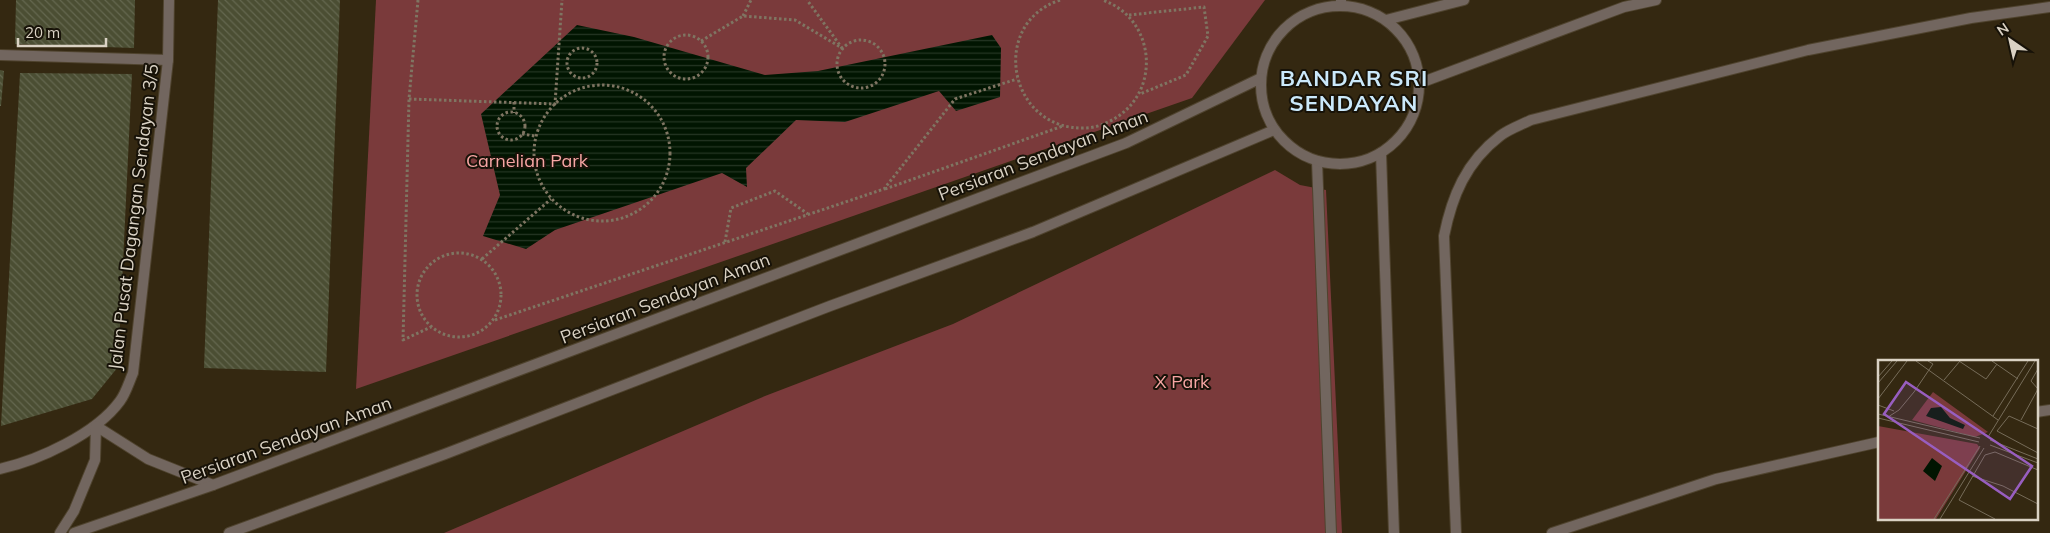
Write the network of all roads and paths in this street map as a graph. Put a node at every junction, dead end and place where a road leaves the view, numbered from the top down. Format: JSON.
{"nodes":[{"id":1,"x":169,"y":0,"type":"edge"},
{"id":2,"x":418,"y":0,"type":"edge"},
{"id":3,"x":562,"y":0,"type":"edge"},
{"id":4,"x":751,"y":0,"type":"edge"},
{"id":5,"x":807,"y":0,"type":"edge"},
{"id":6,"x":1060,"y":0,"type":"edge"},
{"id":7,"x":1102,"y":0,"type":"edge"},
{"id":8,"x":1464,"y":0,"type":"edge"},
{"id":9,"x":1656,"y":0,"type":"edge"},
{"id":10,"x":1341,"y":3,"type":"edge"},
{"id":11,"x":2050,"y":8,"type":"edge"},
{"id":12,"x":1129,"y":15,"type":"junction"},
{"id":13,"x":743,"y":16,"type":"junction"},
{"id":14,"x":1386,"y":20,"type":"junction"},
{"id":15,"x":701,"y":41,"type":"junction"},
{"id":16,"x":842,"y":48,"type":"junction"},
{"id":17,"x":0,"y":54,"type":"edge"},
{"id":18,"x":558,"y":59,"type":"junction"},
{"id":19,"x":168,"y":60,"type":"junction"},
{"id":20,"x":567,"y":60,"type":"junction"},
{"id":21,"x":584,"y":78,"type":"junction"},
{"id":22,"x":1261,"y":78,"type":"junction"},
{"id":23,"x":1017,"y":79,"type":"junction"},
{"id":24,"x":1420,"y":82,"type":"junction"},
{"id":25,"x":587,"y":86,"type":"junction"},
{"id":26,"x":1140,"y":94,"type":"junction"},
{"id":27,"x":409,"y":99,"type":"junction"},
{"id":28,"x":514,"y":102,"type":"junction"},
{"id":29,"x":555,"y":104,"type":"junction"},
{"id":30,"x":514,"y":113,"type":"junction"},
{"id":31,"x":1063,"y":126,"type":"junction"},
{"id":32,"x":1274,"y":130,"type":"junction"},
{"id":33,"x":522,"y":134,"type":"junction"},
{"id":34,"x":535,"y":136,"type":"junction"},
{"id":35,"x":1381,"y":154,"type":"junction"},
{"id":36,"x":1317,"y":161,"type":"junction"},
{"id":37,"x":884,"y":189,"type":"junction"},
{"id":38,"x":551,"y":199,"type":"junction"},
{"id":39,"x":808,"y":214,"type":"junction"},
{"id":40,"x":724,"y":242,"type":"junction"},
{"id":41,"x":482,"y":259,"type":"junction"},
{"id":42,"x":495,"y":320,"type":"junction"},
{"id":43,"x":430,"y":327,"type":"junction"},
{"id":44,"x":96,"y":426,"type":"junction"},
{"id":45,"x":1878,"y":442,"type":"edge"},
{"id":46,"x":0,"y":470,"type":"edge"},
{"id":47,"x":213,"y":484,"type":"junction"},
{"id":48,"x":60,"y":533,"type":"edge"},
{"id":49,"x":74,"y":533,"type":"edge"},
{"id":50,"x":229,"y":533,"type":"edge"},
{"id":51,"x":1331,"y":533,"type":"edge"},
{"id":52,"x":1394,"y":533,"type":"edge"},
{"id":53,"x":1456,"y":533,"type":"edge"},
{"id":54,"x":1552,"y":533,"type":"edge"}],
"edges":[{"from":1,"to":19,"type":"street","name":"Jalan Pusat Dagangan Sendayan 3/5"},
{"from":2,"to":27,"type":"path"},
{"from":3,"to":18,"type":"path"},
{"from":4,"to":13,"type":"path"},
{"from":5,"to":16,"type":"path","bridge":true},
{"from":6,"to":23,"type":"path"},
{"from":7,"to":12,"type":"path"},
{"from":8,"to":14,"type":"street"},
{"from":9,"to":24,"type":"street"},
{"from":10,"to":14,"type":"street"},
{"from":10,"to":22,"type":"street"},
{"from":11,"to":53,"type":"street"},
{"from":12,"to":26,"type":"path"},
{"from":12,"to":26,"type":"path"},
{"from":13,"to":15,"type":"path","bridge":true},
{"from":13,"to":16,"type":"path","bridge":true},
{"from":14,"to":24,"type":"street"},
{"from":15,"to":15,"type":"path"},
{"from":16,"to":16,"type":"path"},
{"from":17,"to":19,"type":"street"},
{"from":18,"to":20,"type":"path"},
{"from":18,"to":29,"type":"path"},
{"from":19,"to":44,"type":"street","name":"Jalan Pusat Dagangan Sendayan 3/5"},
{"from":20,"to":21,"type":"path"},
{"from":20,"to":21,"type":"path"},
{"from":21,"to":25,"type":"path"},
{"from":22,"to":32,"type":"street"},
{"from":22,"to":47,"type":"street","name":"Persiaran Sendayan Aman"},
{"from":23,"to":31,"type":"path"},
{"from":23,"to":37,"type":"path"},
{"from":24,"to":35,"type":"street"},
{"from":25,"to":29,"type":"path"},
{"from":25,"to":38,"type":"path"},
{"from":26,"to":31,"type":"path"},
{"from":27,"to":28,"type":"path"},
{"from":27,"to":43,"type":"path"},
{"from":28,"to":29,"type":"path"},
{"from":28,"to":30,"type":"path"},
{"from":29,"to":34,"type":"path"},
{"from":30,"to":33,"type":"path"},
{"from":30,"to":33,"type":"path"},
{"from":31,"to":37,"type":"path"},
{"from":32,"to":36,"type":"street"},
{"from":32,"to":50,"type":"street"},
{"from":33,"to":34,"type":"path"},
{"from":34,"to":38,"type":"path"},
{"from":35,"to":36,"type":"street"},
{"from":35,"to":52,"type":"street"},
{"from":36,"to":51,"type":"street"},
{"from":37,"to":39,"type":"path"},
{"from":38,"to":41,"type":"path"},
{"from":39,"to":40,"type":"path"},
{"from":39,"to":40,"type":"path"},
{"from":40,"to":42,"type":"path"},
{"from":41,"to":42,"type":"path"},
{"from":41,"to":43,"type":"path"},
{"from":42,"to":43,"type":"path"},
{"from":44,"to":46,"type":"street","name":"Jalan Pusat Dagangan Sendayan 3/5"},
{"from":44,"to":47,"type":"street"},
{"from":44,"to":48,"type":"street"},
{"from":45,"to":54,"type":"street"},
{"from":47,"to":49,"type":"street","name":"Persiaran Sendayan Aman"}]}
